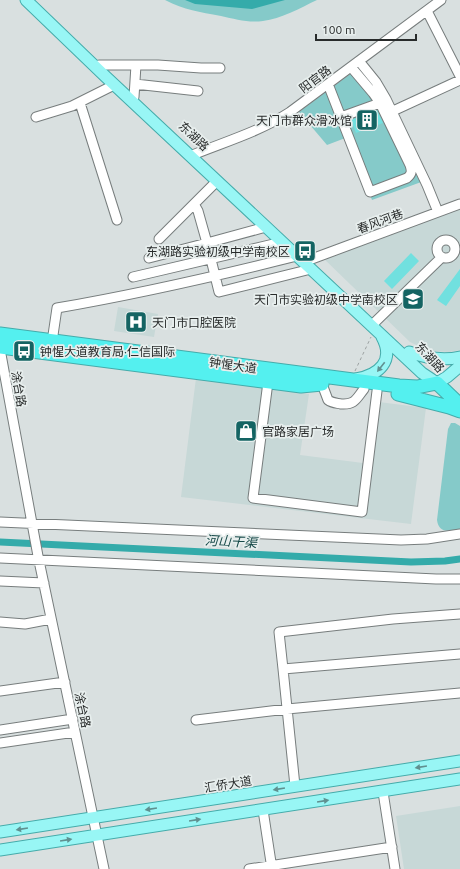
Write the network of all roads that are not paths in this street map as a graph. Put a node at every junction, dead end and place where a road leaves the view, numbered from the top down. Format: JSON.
{"nodes":[{"id":1,"x":26,"y":0,"type":"edge"},
{"id":2,"x":32,"y":0,"type":"edge"},
{"id":3,"x":441,"y":0,"type":"edge"},
{"id":4,"x":427,"y":11,"type":"junction"},
{"id":5,"x":359,"y":61,"type":"junction"},
{"id":6,"x":99,"y":65,"type":"junction"},
{"id":7,"x":136,"y":65,"type":"junction"},
{"id":8,"x":351,"y":67,"type":"junction"},
{"id":9,"x":220,"y":68,"type":"dead end"},
{"id":10,"x":460,"y":76,"type":"edge"},
{"id":11,"x":460,"y":80,"type":"edge"},
{"id":12,"x":135,"y":84,"type":"junction"},
{"id":13,"x":328,"y":84,"type":"junction"},
{"id":14,"x":114,"y":85,"type":"junction"},
{"id":15,"x":198,"y":92,"type":"dead end"},
{"id":16,"x":134,"y":97,"type":"junction"},
{"id":17,"x":80,"y":103,"type":"junction"},
{"id":18,"x":380,"y":103,"type":"junction"},
{"id":19,"x":393,"y":112,"type":"junction"},
{"id":20,"x":36,"y":117,"type":"dead end"},
{"id":21,"x":341,"y":117,"type":"junction"},
{"id":22,"x":192,"y":155,"type":"junction"},
{"id":23,"x":217,"y":181,"type":"junction"},
{"id":24,"x":194,"y":204,"type":"junction"},
{"id":25,"x":460,"y":204,"type":"edge"},
{"id":26,"x":438,"y":212,"type":"junction"},
{"id":27,"x":117,"y":220,"type":"dead end"},
{"id":28,"x":266,"y":227,"type":"junction"},
{"id":29,"x":159,"y":239,"type":"dead end"},
{"id":30,"x":282,"y":242,"type":"junction"},
{"id":31,"x":457,"y":242,"type":"edge"},
{"id":32,"x":207,"y":243,"type":"junction"},
{"id":33,"x":297,"y":256,"type":"junction"},
{"id":34,"x":442,"y":257,"type":"junction"},
{"id":35,"x":149,"y":258,"type":"dead end"},
{"id":36,"x":211,"y":260,"type":"junction"},
{"id":37,"x":310,"y":265,"type":"junction"},
{"id":38,"x":215,"y":276,"type":"junction"},
{"id":39,"x":134,"y":277,"type":"dead end"},
{"id":40,"x":0,"y":328,"type":"edge"},
{"id":41,"x":375,"y":328,"type":"junction"},
{"id":42,"x":0,"y":334,"type":"edge"},
{"id":43,"x":53,"y":336,"type":"junction"},
{"id":44,"x":0,"y":341,"type":"edge"},
{"id":45,"x":0,"y":348,"type":"edge"},
{"id":46,"x":409,"y":352,"type":"junction"},
{"id":47,"x":460,"y":357,"type":"edge"},
{"id":48,"x":207,"y":359,"type":"junction"},
{"id":49,"x":460,"y":366,"type":"edge"},
{"id":50,"x":460,"y":374,"type":"edge"},
{"id":51,"x":350,"y":380,"type":"junction"},
{"id":52,"x":268,"y":382,"type":"junction"},
{"id":53,"x":322,"y":384,"type":"junction"},
{"id":54,"x":439,"y":385,"type":"junction"},
{"id":55,"x":371,"y":390,"type":"junction"},
{"id":56,"x":398,"y":394,"type":"junction"},
{"id":57,"x":460,"y":405,"type":"edge"},
{"id":58,"x":460,"y":411,"type":"edge"},
{"id":59,"x":0,"y":522,"type":"edge"},
{"id":60,"x":32,"y":525,"type":"junction"},
{"id":61,"x":460,"y":534,"type":"edge"},
{"id":62,"x":0,"y":558,"type":"edge"},
{"id":63,"x":38,"y":558,"type":"junction"},
{"id":64,"x":459,"y":579,"type":"edge"},
{"id":65,"x":0,"y":581,"type":"edge"},
{"id":66,"x":44,"y":583,"type":"junction"},
{"id":67,"x":460,"y":614,"type":"edge"},
{"id":68,"x":51,"y":619,"type":"junction"},
{"id":69,"x":0,"y":622,"type":"edge"},
{"id":70,"x":460,"y":654,"type":"edge"},
{"id":71,"x":283,"y":669,"type":"junction"},
{"id":72,"x":64,"y":682,"type":"junction"},
{"id":73,"x":0,"y":691,"type":"edge"},
{"id":74,"x":460,"y":693,"type":"edge"},
{"id":75,"x":287,"y":709,"type":"junction"},
{"id":76,"x":72,"y":719,"type":"junction"},
{"id":77,"x":196,"y":720,"type":"dead end"},
{"id":78,"x":0,"y":730,"type":"edge"},
{"id":79,"x":75,"y":732,"type":"junction"},
{"id":80,"x":0,"y":743,"type":"edge"},
{"id":81,"x":460,"y":761,"type":"edge"},
{"id":82,"x":460,"y":779,"type":"edge"},
{"id":83,"x":295,"y":786,"type":"junction"},
{"id":84,"x":383,"y":792,"type":"junction"},
{"id":85,"x":263,"y":810,"type":"junction"},
{"id":86,"x":93,"y":818,"type":"junction"},
{"id":87,"x":0,"y":832,"type":"edge"},
{"id":88,"x":97,"y":835,"type":"junction"},
{"id":89,"x":392,"y":847,"type":"junction"},
{"id":90,"x":0,"y":850,"type":"edge"},
{"id":91,"x":272,"y":867,"type":"edge"},
{"id":92,"x":104,"y":869,"type":"edge"},
{"id":93,"x":249,"y":869,"type":"edge"},
{"id":94,"x":395,"y":869,"type":"edge"}],
"edges":[{"from":1,"to":14,"type":"main road","name":"东湖路"},
{"from":2,"to":6,"type":"main road","name":"东湖路"},
{"from":3,"to":4,"type":"street","name":"阳官路"},
{"from":4,"to":5,"type":"street","name":"阳官路"},
{"from":4,"to":10,"type":"street"},
{"from":5,"to":8,"type":"street","name":"阳官路"},
{"from":5,"to":19,"type":"street"},
{"from":6,"to":7,"type":"street"},
{"from":6,"to":16,"type":"main road","name":"东湖路"},
{"from":7,"to":9,"type":"street"},
{"from":7,"to":12,"type":"street"},
{"from":8,"to":13,"type":"street","name":"阳官路"},
{"from":8,"to":18,"type":"street"},
{"from":11,"to":19,"type":"street"},
{"from":12,"to":15,"type":"street"},
{"from":12,"to":16,"type":"street"},
{"from":13,"to":21,"type":"street"},
{"from":13,"to":22,"type":"street","name":"阳官路"},
{"from":14,"to":17,"type":"street"},
{"from":14,"to":22,"type":"main road","name":"东湖路"},
{"from":16,"to":22,"type":"main road","name":"东湖路"},
{"from":17,"to":20,"type":"street"},
{"from":17,"to":27,"type":"street"},
{"from":18,"to":21,"type":"street"},
{"from":18,"to":21,"type":"street"},
{"from":19,"to":26,"type":"street"},
{"from":22,"to":23,"type":"main road","name":"东湖路"},
{"from":22,"to":37,"type":"main road","name":"东湖路"},
{"from":23,"to":24,"type":"street"},
{"from":23,"to":28,"type":"main road","name":"东湖路"},
{"from":24,"to":29,"type":"street"},
{"from":24,"to":32,"type":"street"},
{"from":25,"to":26,"type":"street","name":"春风河巷"},
{"from":26,"to":37,"type":"street","name":"春风河巷"},
{"from":28,"to":30,"type":"main road","name":"东湖路"},
{"from":28,"to":32,"type":"street"},
{"from":30,"to":33,"type":"main road","name":"东湖路"},
{"from":30,"to":36,"type":"street"},
{"from":31,"to":34,"type":"street"},
{"from":31,"to":34,"type":"street"},
{"from":32,"to":35,"type":"street"},
{"from":32,"to":36,"type":"street"},
{"from":33,"to":37,"type":"main road","name":"东湖路"},
{"from":33,"to":38,"type":"street"},
{"from":34,"to":41,"type":"street"},
{"from":36,"to":38,"type":"street"},
{"from":36,"to":39,"type":"street"},
{"from":37,"to":38,"type":"street","name":"春风河巷"},
{"from":37,"to":41,"type":"main road","name":"东湖路"},
{"from":38,"to":43,"type":"street"},
{"from":40,"to":43,"type":"highway"},
{"from":41,"to":46,"type":"main road","name":"东湖路"},
{"from":41,"to":51,"type":"main road","one_way":true},
{"from":41,"to":54,"type":"main road","name":"东湖路"},
{"from":42,"to":48,"type":"highway","name":"钟惺大道"},
{"from":43,"to":48,"type":"highway"},
{"from":44,"to":53,"type":"highway","name":"钟惺大道"},
{"from":45,"to":52,"type":"highway"},
{"from":45,"to":60,"type":"street","name":"涂台路"},
{"from":46,"to":47,"type":"main road"},
{"from":46,"to":54,"type":"main road","name":"东湖路"},
{"from":48,"to":51,"type":"highway","name":"钟惺大道"},
{"from":49,"to":54,"type":"main road","name":"钟惺大道"},
{"from":50,"to":54,"type":"main road","name":"钟惺大道"},
{"from":51,"to":54,"type":"highway","name":"钟惺大道"},
{"from":52,"to":53,"type":"highway"},
{"from":52,"to":55,"type":"street"},
{"from":53,"to":55,"type":"highway","name":"钟惺大道"},
{"from":54,"to":56,"type":"highway","name":"钟惺大道"},
{"from":54,"to":57,"type":"highway"},
{"from":55,"to":56,"type":"highway","name":"钟惺大道"},
{"from":56,"to":58,"type":"highway"},
{"from":59,"to":60,"type":"street"},
{"from":60,"to":61,"type":"street"},
{"from":60,"to":63,"type":"street","name":"涂台路"},
{"from":62,"to":63,"type":"street"},
{"from":63,"to":64,"type":"street"},
{"from":63,"to":66,"type":"street","name":"涂台路"},
{"from":65,"to":66,"type":"street"},
{"from":66,"to":68,"type":"street","name":"涂台路"},
{"from":67,"to":71,"type":"street"},
{"from":68,"to":69,"type":"street"},
{"from":68,"to":72,"type":"street","name":"涂台路"},
{"from":70,"to":71,"type":"street"},
{"from":71,"to":75,"type":"street"},
{"from":72,"to":73,"type":"street"},
{"from":72,"to":76,"type":"street","name":"涂台路"},
{"from":74,"to":75,"type":"street"},
{"from":75,"to":77,"type":"street"},
{"from":75,"to":83,"type":"street"},
{"from":76,"to":78,"type":"street"},
{"from":76,"to":79,"type":"street","name":"涂台路"},
{"from":79,"to":80,"type":"street"},
{"from":79,"to":86,"type":"street","name":"涂台路"},
{"from":81,"to":83,"type":"main road","name":"汇侨大道","one_way":true},
{"from":82,"to":84,"type":"main road"},
{"from":83,"to":86,"type":"main road","name":"汇侨大道","one_way":true},
{"from":85,"to":84,"type":"main road","one_way":true},
{"from":84,"to":89,"type":"street"},
{"from":88,"to":85,"type":"main road","one_way":true},
{"from":85,"to":91,"type":"street"},
{"from":86,"to":87,"type":"main road","name":"汇侨大道","one_way":true},
{"from":86,"to":88,"type":"street","name":"涂台路"},
{"from":90,"to":88,"type":"main road","one_way":true},
{"from":88,"to":92,"type":"street","name":"涂台路"},
{"from":89,"to":91,"type":"street"},
{"from":89,"to":94,"type":"street"},
{"from":91,"to":93,"type":"street"}]}
